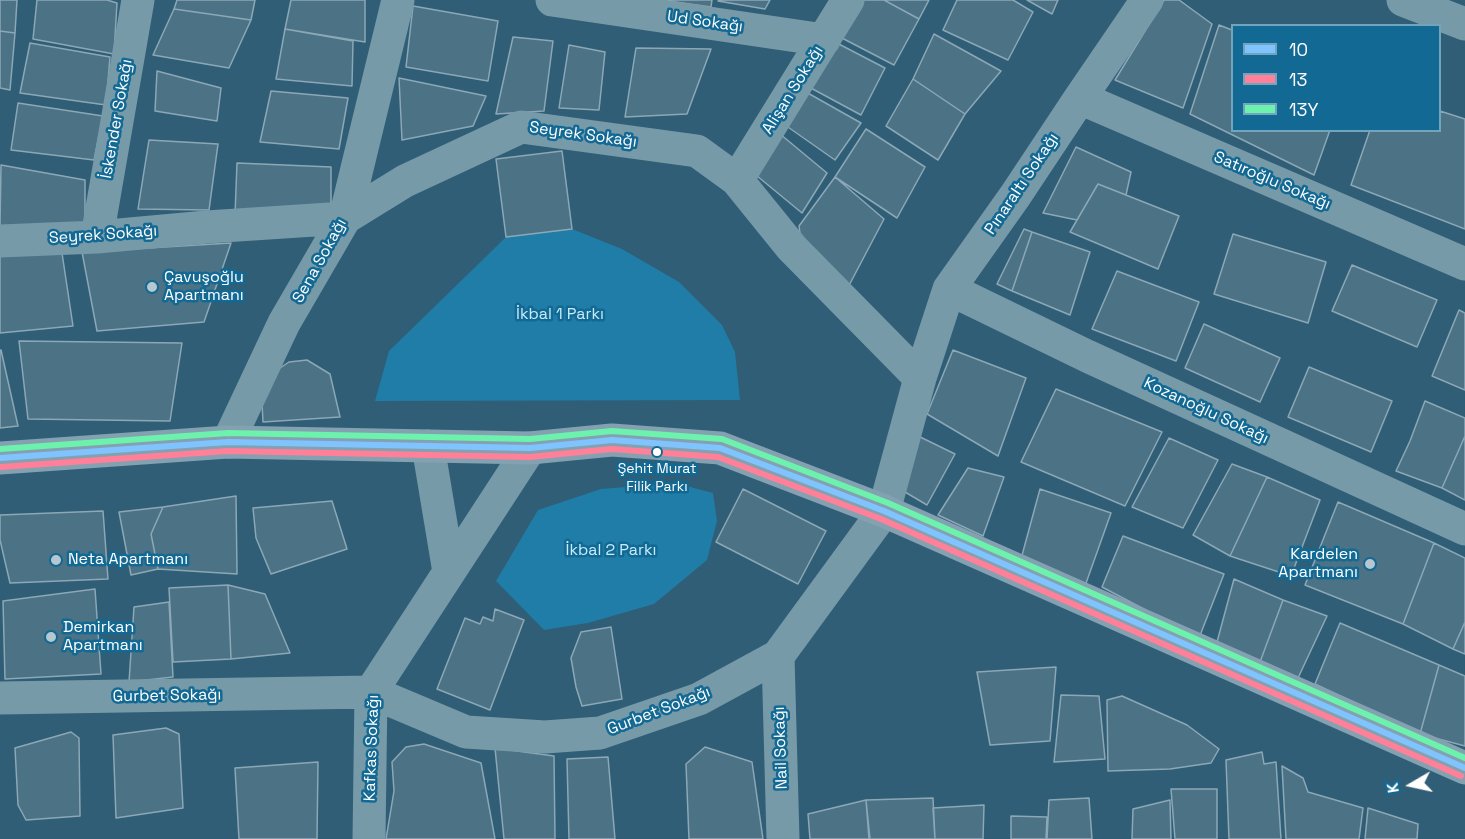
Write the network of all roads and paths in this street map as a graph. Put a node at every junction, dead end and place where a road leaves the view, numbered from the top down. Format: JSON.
{"nodes":[{"id":1,"x":138,"y":0,"type":"edge"},
{"id":2,"x":398,"y":0,"type":"edge"},
{"id":3,"x":552,"y":0,"type":"edge"},
{"id":4,"x":848,"y":0,"type":"edge"},
{"id":5,"x":1147,"y":0,"type":"edge"},
{"id":6,"x":1403,"y":0,"type":"edge"},
{"id":7,"x":1465,"y":24,"type":"edge"},
{"id":8,"x":824,"y":40,"type":"junction"},
{"id":9,"x":1080,"y":98,"type":"junction"},
{"id":10,"x":737,"y":180,"type":"junction"},
{"id":11,"x":345,"y":218,"type":"junction"},
{"id":12,"x":97,"y":237,"type":"junction"},
{"id":13,"x":0,"y":241,"type":"edge"},
{"id":14,"x":1465,"y":264,"type":"edge"},
{"id":15,"x":949,"y":289,"type":"junction"},
{"id":16,"x":920,"y":378,"type":"junction"},
{"id":17,"x":228,"y":442,"type":"junction"},
{"id":18,"x":428,"y":446,"type":"junction"},
{"id":19,"x":530,"y":448,"type":"junction"},
{"id":20,"x":0,"y":458,"type":"edge"},
{"id":21,"x":884,"y":511,"type":"junction"},
{"id":22,"x":1465,"y":530,"type":"edge"},
{"id":23,"x":450,"y":572,"type":"junction"},
{"id":24,"x":778,"y":656,"type":"junction"},
{"id":25,"x":371,"y":692,"type":"junction"},
{"id":26,"x":0,"y":698,"type":"edge"},
{"id":27,"x":1465,"y":768,"type":"edge"},
{"id":28,"x":369,"y":839,"type":"edge"},
{"id":29,"x":783,"y":839,"type":"edge"}],
"edges":[{"from":1,"to":12,"type":"street","name":"İskender Sokağı"},
{"from":2,"to":11,"type":"street","name":"Sena Sokağı"},
{"from":3,"to":8,"type":"street","name":"Ud Sokağı"},
{"from":4,"to":8,"type":"street","name":"Alişan Sokağı"},
{"from":5,"to":9,"type":"street","name":"Pınaraltı Sokağı"},
{"from":6,"to":7,"type":"street"},
{"from":8,"to":10,"type":"street","name":"Alişan Sokağı"},
{"from":9,"to":14,"type":"street","name":"Satıroğlu Sokağı"},
{"from":9,"to":15,"type":"street","name":"Pınaraltı Sokağı"},
{"from":10,"to":11,"type":"street","name":"Seyrek Sokağı"},
{"from":10,"to":16,"type":"street","name":"Seyrek Sokağı"},
{"from":11,"to":12,"type":"street","name":"Seyrek Sokağı"},
{"from":11,"to":17,"type":"street","name":"Sena Sokağı"},
{"from":12,"to":13,"type":"street","name":"Seyrek Sokağı"},
{"from":15,"to":16,"type":"street","name":"Pınaraltı Sokağı"},
{"from":15,"to":22,"type":"street","name":"Kozanoğlu Sokağı"},
{"from":16,"to":21,"type":"street"},
{"from":17,"to":18,"type":"main road"},
{"from":17,"to":20,"type":"main road"},
{"from":18,"to":19,"type":"main road"},
{"from":18,"to":23,"type":"street"},
{"from":19,"to":21,"type":"main road"},
{"from":19,"to":23,"type":"street","name":"Kafkas Sokağı"},
{"from":21,"to":24,"type":"street","name":"Gurbet Sokağı"},
{"from":21,"to":27,"type":"main road"},
{"from":23,"to":25,"type":"street","name":"Kafkas Sokağı"},
{"from":24,"to":25,"type":"street","name":"Gurbet Sokağı"},
{"from":24,"to":29,"type":"street","name":"Nail Sokağı"},
{"from":25,"to":26,"type":"street","name":"Gurbet Sokağı"},
{"from":25,"to":28,"type":"street","name":"Kafkas Sokağı"}]}
